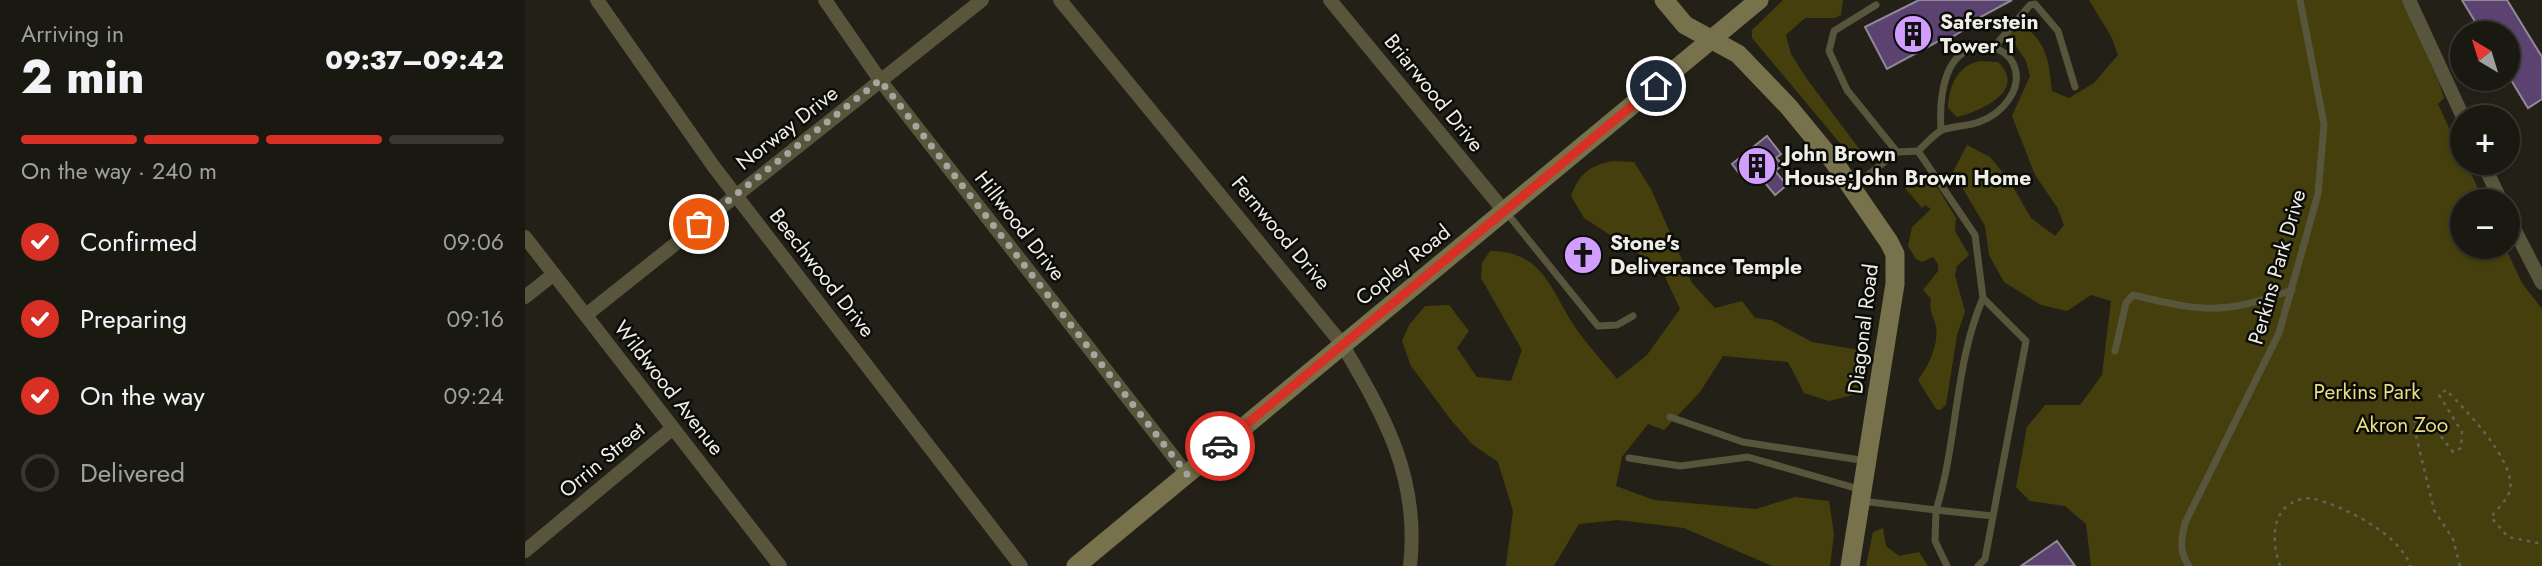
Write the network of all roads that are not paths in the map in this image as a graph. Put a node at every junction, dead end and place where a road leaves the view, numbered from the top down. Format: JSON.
{"nodes":[{"id":1,"x":597,"y":0,"type":"edge"},
{"id":2,"x":825,"y":0,"type":"edge"},
{"id":3,"x":982,"y":0,"type":"edge"},
{"id":4,"x":1060,"y":0,"type":"edge"},
{"id":5,"x":1330,"y":0,"type":"edge"},
{"id":6,"x":1664,"y":0,"type":"edge"},
{"id":7,"x":1759,"y":0,"type":"edge"},
{"id":8,"x":2300,"y":0,"type":"edge"},
{"id":9,"x":2409,"y":0,"type":"edge"},
{"id":10,"x":1876,"y":5,"type":"dead end"},
{"id":11,"x":1713,"y":39,"type":"junction"},
{"id":12,"x":1994,"y":47,"type":"junction"},
{"id":13,"x":880,"y":80,"type":"junction"},
{"id":14,"x":2075,"y":86,"type":"dead end"},
{"id":15,"x":2457,"y":105,"type":"edge"},
{"id":16,"x":1941,"y":130,"type":"junction"},
{"id":17,"x":1918,"y":151,"type":"junction"},
{"id":18,"x":1897,"y":152,"type":"junction"},
{"id":19,"x":1852,"y":188,"type":"junction"},
{"id":20,"x":735,"y":195,"type":"junction"},
{"id":21,"x":1505,"y":212,"type":"junction"},
{"id":22,"x":525,"y":237,"type":"edge"},
{"id":23,"x":2520,"y":239,"type":"edge"},
{"id":24,"x":554,"y":274,"type":"junction"},
{"id":25,"x":2541,"y":278,"type":"edge"},
{"id":26,"x":2292,"y":290,"type":"junction"},
{"id":27,"x":525,"y":298,"type":"edge"},
{"id":28,"x":1983,"y":298,"type":"junction"},
{"id":29,"x":586,"y":315,"type":"junction"},
{"id":30,"x":1633,"y":316,"type":"dead end"},
{"id":31,"x":1342,"y":344,"type":"junction"},
{"id":32,"x":2115,"y":351,"type":"dead end"},
{"id":33,"x":1670,"y":416,"type":"dead end"},
{"id":34,"x":673,"y":428,"type":"junction"},
{"id":35,"x":1629,"y":458,"type":"dead end"},
{"id":36,"x":1868,"y":461,"type":"junction"},
{"id":37,"x":1187,"y":474,"type":"junction"},
{"id":38,"x":1862,"y":496,"type":"junction"},
{"id":39,"x":1936,"y":510,"type":"junction"},
{"id":40,"x":1993,"y":516,"type":"junction"},
{"id":41,"x":525,"y":551,"type":"edge"},
{"id":42,"x":525,"y":561,"type":"edge"},
{"id":43,"x":1083,"y":564,"type":"edge"},
{"id":44,"x":529,"y":566,"type":"edge"},
{"id":45,"x":780,"y":566,"type":"edge"},
{"id":46,"x":1021,"y":566,"type":"edge"},
{"id":47,"x":1410,"y":566,"type":"edge"},
{"id":48,"x":1850,"y":566,"type":"edge"},
{"id":49,"x":1947,"y":566,"type":"edge"},
{"id":50,"x":1978,"y":566,"type":"edge"},
{"id":51,"x":2189,"y":566,"type":"edge"}],
"edges":[{"from":1,"to":20,"type":"street","name":"Beechwood Drive"},
{"from":2,"to":13,"type":"street","name":"Hillwood Drive"},
{"from":3,"to":13,"type":"street","name":"Norway Drive"},
{"from":4,"to":31,"type":"street","name":"Fernwood Drive"},
{"from":5,"to":21,"type":"street","name":"Briarwood Drive"},
{"from":6,"to":11,"type":"main road","name":"Diagonal Road"},
{"from":7,"to":11,"type":"main road","name":"Copley Road"},
{"from":8,"to":26,"type":"lane","name":"Perkins Park Drive"},
{"from":9,"to":15,"type":"street"},
{"from":10,"to":18,"type":"lane"},
{"from":11,"to":19,"type":"main road","name":"Diagonal Road"},
{"from":11,"to":21,"type":"main road","name":"Copley Road"},
{"from":12,"to":14,"type":"lane"},
{"from":12,"to":16,"type":"lane"},
{"from":12,"to":16,"type":"lane"},
{"from":13,"to":20,"type":"street","name":"Norway Drive"},
{"from":13,"to":37,"type":"street","name":"Hillwood Drive"},
{"from":16,"to":17,"type":"lane"},
{"from":17,"to":18,"type":"lane"},
{"from":17,"to":28,"type":"lane"},
{"from":18,"to":19,"type":"lane"},
{"from":19,"to":36,"type":"main road","name":"Diagonal Road"},
{"from":20,"to":29,"type":"street","name":"Norway Drive"},
{"from":20,"to":46,"type":"street","name":"Beechwood Drive"},
{"from":21,"to":30,"type":"lane"},
{"from":21,"to":31,"type":"main road","name":"Copley Road"},
{"from":22,"to":24,"type":"street","name":"Wildwood Avenue"},
{"from":23,"to":25,"type":"street"},
{"from":24,"to":27,"type":"street"},
{"from":24,"to":29,"type":"street","name":"Wildwood Avenue"},
{"from":26,"to":32,"type":"lane"},
{"from":26,"to":51,"type":"lane","name":"Perkins Park Drive"},
{"from":28,"to":39,"type":"lane"},
{"from":28,"to":40,"type":"lane"},
{"from":29,"to":34,"type":"street","name":"Wildwood Avenue"},
{"from":31,"to":37,"type":"main road","name":"Copley Road"},
{"from":31,"to":47,"type":"street","name":"Fernwood Drive"},
{"from":33,"to":36,"type":"lane"},
{"from":34,"to":41,"type":"street","name":"Orrin Street"},
{"from":34,"to":45,"type":"street","name":"Wildwood Avenue"},
{"from":35,"to":38,"type":"lane"},
{"from":36,"to":38,"type":"main road","name":"Diagonal Road"},
{"from":37,"to":43,"type":"main road","name":"Copley Road"},
{"from":38,"to":39,"type":"lane"},
{"from":38,"to":48,"type":"main road","name":"Diagonal Road"},
{"from":39,"to":40,"type":"lane"},
{"from":39,"to":49,"type":"lane"},
{"from":40,"to":50,"type":"lane"},
{"from":42,"to":44,"type":"street"}]}
